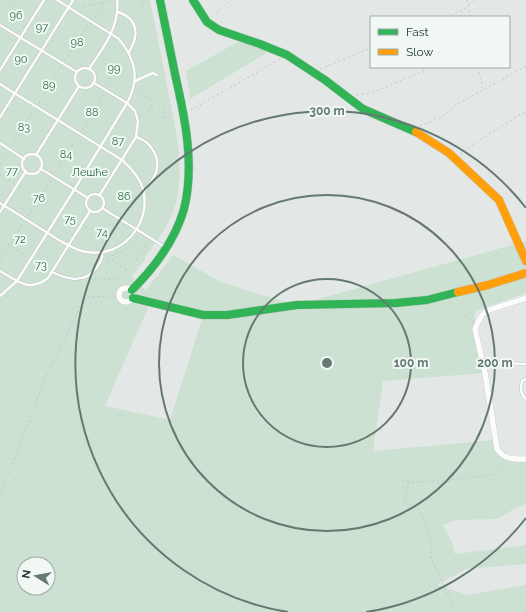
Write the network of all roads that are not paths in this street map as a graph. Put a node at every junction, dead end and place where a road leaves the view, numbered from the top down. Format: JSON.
{"nodes":[{"id":1,"x":44,"y":0,"type":"edge"},
{"id":2,"x":57,"y":0,"type":"edge"},
{"id":3,"x":73,"y":0,"type":"edge"},
{"id":4,"x":117,"y":0,"type":"edge"},
{"id":5,"x":160,"y":0,"type":"edge"},
{"id":6,"x":193,"y":0,"type":"edge"},
{"id":7,"x":69,"y":7,"type":"junction"},
{"id":8,"x":117,"y":12,"type":"junction"},
{"id":9,"x":0,"y":25,"type":"edge"},
{"id":10,"x":112,"y":34,"type":"junction"},
{"id":11,"x":20,"y":37,"type":"junction"},
{"id":12,"x":42,"y":51,"type":"junction"},
{"id":13,"x":129,"y":53,"type":"junction"},
{"id":14,"x":89,"y":69,"type":"junction"},
{"id":15,"x":0,"y":70,"type":"edge"},
{"id":16,"x":77,"y":72,"type":"junction"},
{"id":17,"x":157,"y":75,"type":"dead end"},
{"id":18,"x":135,"y":81,"type":"junction"},
{"id":19,"x":94,"y":83,"type":"junction"},
{"id":20,"x":0,"y":84,"type":"edge"},
{"id":21,"x":79,"y":86,"type":"junction"},
{"id":22,"x":15,"y":93,"type":"junction"},
{"id":23,"x":127,"y":103,"type":"junction"},
{"id":24,"x":0,"y":117,"type":"edge"},
{"id":25,"x":58,"y":119,"type":"junction"},
{"id":26,"x":136,"y":137,"type":"junction"},
{"id":27,"x":0,"y":143,"type":"edge"},
{"id":28,"x":100,"y":146,"type":"junction"},
{"id":29,"x":36,"y":155,"type":"junction"},
{"id":30,"x":24,"y":159,"type":"junction"},
{"id":31,"x":122,"y":160,"type":"junction"},
{"id":32,"x":41,"y":169,"type":"junction"},
{"id":33,"x":26,"y":171,"type":"junction"},
{"id":34,"x":74,"y":190,"type":"junction"},
{"id":35,"x":144,"y":193,"type":"junction"},
{"id":36,"x":99,"y":196,"type":"junction"},
{"id":37,"x":88,"y":198,"type":"junction"},
{"id":38,"x":0,"y":203,"type":"edge"},
{"id":39,"x":4,"y":205,"type":"junction"},
{"id":40,"x":102,"y":208,"type":"junction"},
{"id":41,"x":90,"y":210,"type":"junction"},
{"id":42,"x":0,"y":212,"type":"edge"},
{"id":43,"x":137,"y":230,"type":"junction"},
{"id":44,"x":47,"y":233,"type":"junction"},
{"id":45,"x":69,"y":245,"type":"junction"},
{"id":46,"x":167,"y":248,"type":"junction"},
{"id":47,"x":102,"y":252,"type":"junction"},
{"id":48,"x":526,"y":261,"type":"edge"},
{"id":49,"x":0,"y":271,"type":"edge"},
{"id":50,"x":52,"y":272,"type":"junction"},
{"id":51,"x":526,"y":274,"type":"edge"},
{"id":52,"x":17,"y":281,"type":"junction"},
{"id":53,"x":132,"y":294,"type":"junction"},
{"id":54,"x":0,"y":296,"type":"edge"},
{"id":55,"x":526,"y":298,"type":"edge"},
{"id":56,"x":482,"y":362,"type":"junction"},
{"id":57,"x":526,"y":364,"type":"edge"},
{"id":58,"x":526,"y":379,"type":"edge"},
{"id":59,"x":526,"y":398,"type":"edge"},
{"id":60,"x":526,"y":459,"type":"edge"}],
"edges":[{"from":1,"to":11,"type":"lane"},
{"from":2,"to":7,"type":"lane"},
{"from":3,"to":7,"type":"lane"},
{"from":4,"to":8,"type":"lane"},
{"from":5,"to":46,"type":"street"},
{"from":6,"to":48,"type":"street"},
{"from":7,"to":10,"type":"lane"},
{"from":7,"to":12,"type":"lane"},
{"from":8,"to":10,"type":"lane"},
{"from":8,"to":13,"type":"lane"},
{"from":9,"to":11,"type":"lane"},
{"from":10,"to":13,"type":"lane"},
{"from":10,"to":14,"type":"lane"},
{"from":11,"to":12,"type":"lane"},
{"from":11,"to":15,"type":"lane"},
{"from":12,"to":16,"type":"lane"},
{"from":12,"to":22,"type":"lane"},
{"from":13,"to":18,"type":"lane"},
{"from":14,"to":16,"type":"lane"},
{"from":14,"to":19,"type":"lane"},
{"from":16,"to":21,"type":"lane"},
{"from":17,"to":18,"type":"lane"},
{"from":18,"to":23,"type":"lane"},
{"from":19,"to":21,"type":"lane"},
{"from":19,"to":23,"type":"lane"},
{"from":20,"to":22,"type":"lane"},
{"from":21,"to":25,"type":"lane"},
{"from":22,"to":24,"type":"lane"},
{"from":22,"to":25,"type":"lane"},
{"from":23,"to":26,"type":"lane"},
{"from":23,"to":28,"type":"lane"},
{"from":25,"to":28,"type":"lane"},
{"from":25,"to":29,"type":"lane"},
{"from":26,"to":31,"type":"lane"},
{"from":26,"to":35,"type":"lane"},
{"from":27,"to":30,"type":"lane"},
{"from":28,"to":31,"type":"lane"},
{"from":28,"to":34,"type":"lane"},
{"from":29,"to":30,"type":"lane"},
{"from":29,"to":32,"type":"lane"},
{"from":30,"to":33,"type":"lane"},
{"from":31,"to":35,"type":"lane"},
{"from":31,"to":36,"type":"lane"},
{"from":32,"to":33,"type":"lane"},
{"from":32,"to":34,"type":"lane"},
{"from":33,"to":39,"type":"lane"},
{"from":34,"to":37,"type":"lane"},
{"from":34,"to":44,"type":"lane"},
{"from":35,"to":43,"type":"lane"},
{"from":36,"to":37,"type":"lane"},
{"from":36,"to":40,"type":"lane"},
{"from":37,"to":41,"type":"lane"},
{"from":38,"to":39,"type":"lane"},
{"from":39,"to":42,"type":"lane"},
{"from":39,"to":44,"type":"lane"},
{"from":40,"to":41,"type":"lane"},
{"from":40,"to":43,"type":"lane"},
{"from":41,"to":45,"type":"lane"},
{"from":43,"to":46,"type":"lane"},
{"from":43,"to":47,"type":"lane"},
{"from":44,"to":45,"type":"lane"},
{"from":44,"to":52,"type":"lane"},
{"from":45,"to":47,"type":"lane"},
{"from":45,"to":50,"type":"lane"},
{"from":46,"to":53,"type":"street"},
{"from":47,"to":50,"type":"lane"},
{"from":49,"to":52,"type":"lane"},
{"from":50,"to":52,"type":"lane"},
{"from":51,"to":53,"type":"street"},
{"from":52,"to":54,"type":"lane"},
{"from":53,"to":53,"type":"street"},
{"from":55,"to":56,"type":"street"},
{"from":56,"to":57,"type":"lane"},
{"from":56,"to":60,"type":"street"},
{"from":58,"to":59,"type":"lane"}]}
